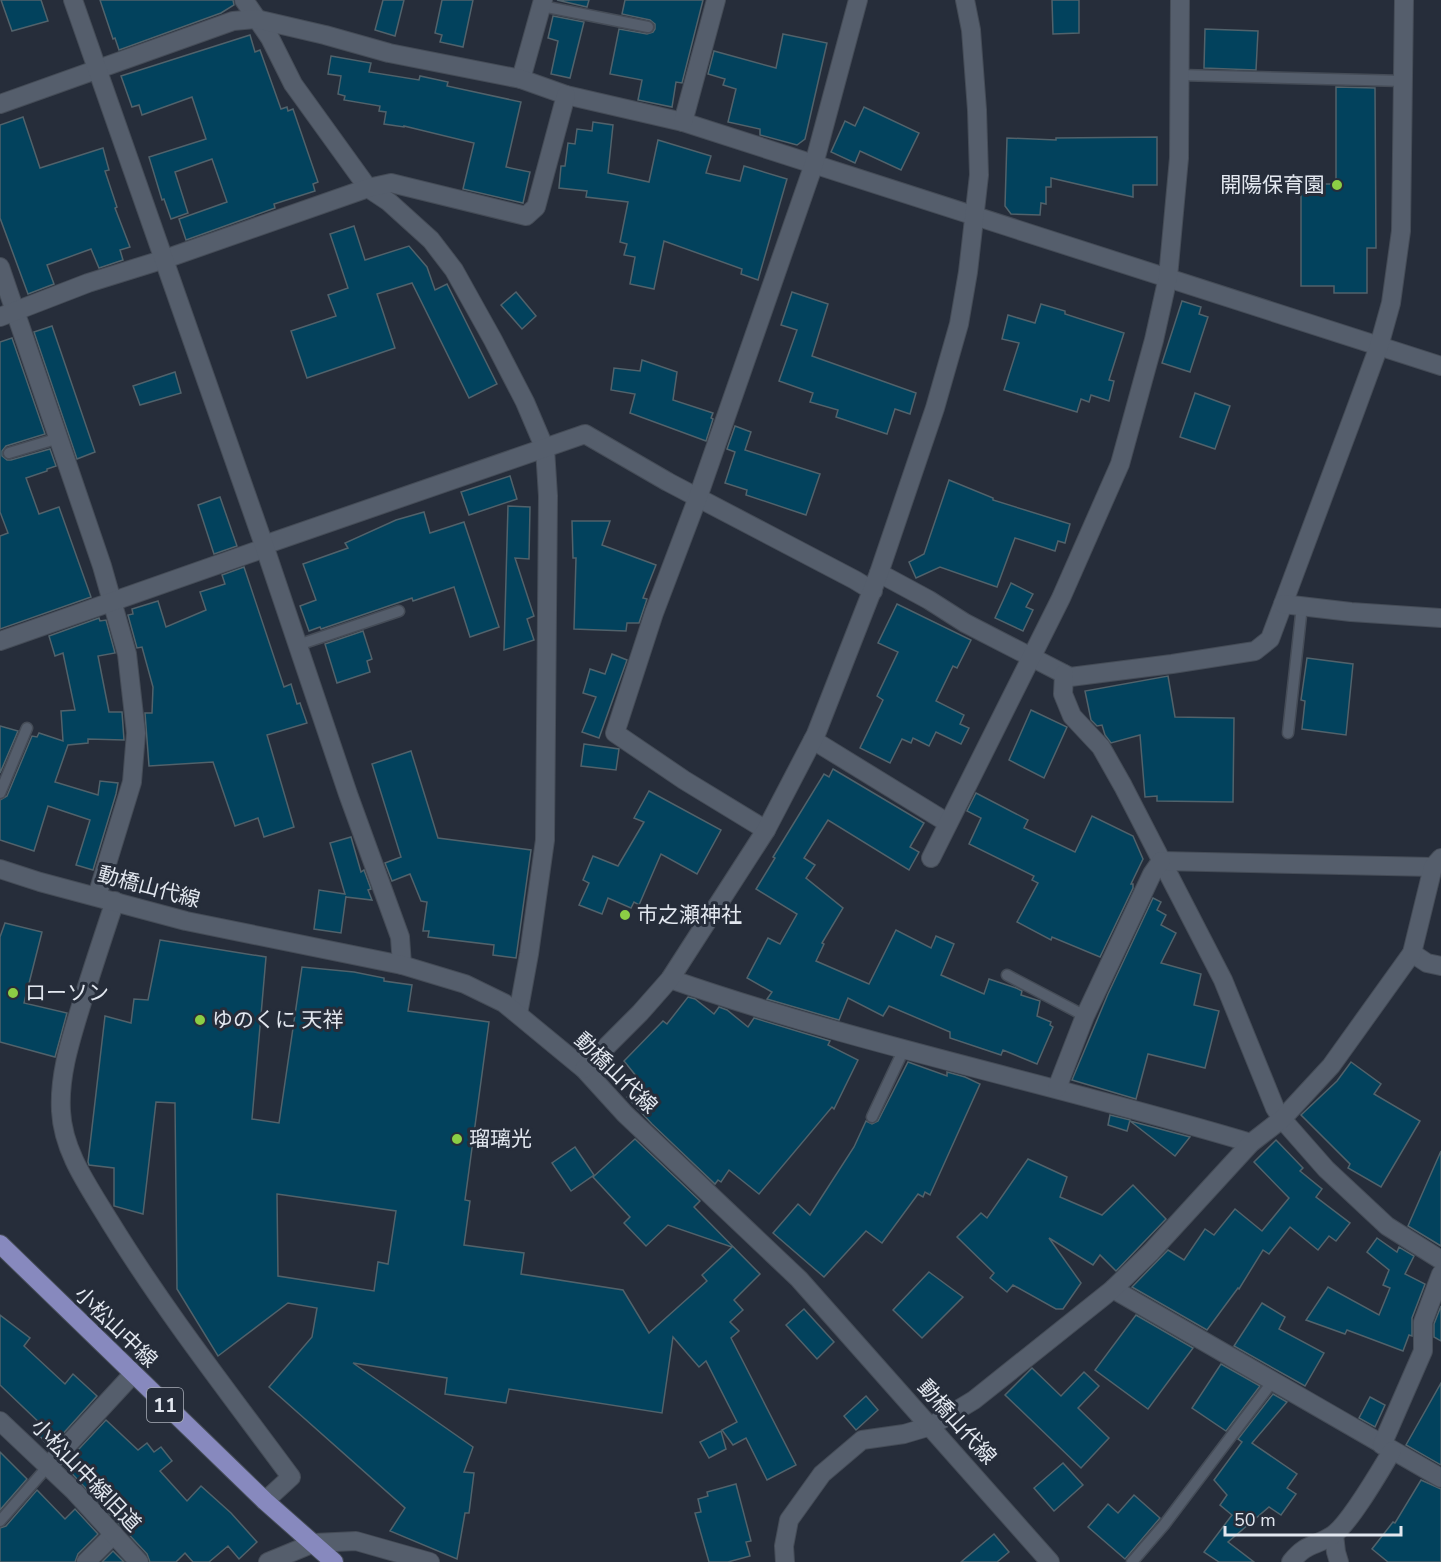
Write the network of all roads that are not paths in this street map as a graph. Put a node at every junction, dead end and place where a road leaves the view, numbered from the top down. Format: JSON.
{"nodes":[{"id":1,"x":73,"y":0,"type":"edge"},
{"id":2,"x":244,"y":0,"type":"edge"},
{"id":3,"x":716,"y":0,"type":"edge"},
{"id":4,"x":858,"y":0,"type":"edge"},
{"id":5,"x":965,"y":0,"type":"edge"},
{"id":6,"x":1180,"y":0,"type":"edge"},
{"id":7,"x":1404,"y":0,"type":"edge"},
{"id":8,"x":542,"y":3,"type":"edge"},
{"id":9,"x":256,"y":19,"type":"junction"},
{"id":10,"x":648,"y":27,"type":"dead end"},
{"id":11,"x":96,"y":70,"type":"junction"},
{"id":12,"x":1180,"y":75,"type":"junction"},
{"id":13,"x":520,"y":79,"type":"junction"},
{"id":14,"x":1403,"y":81,"type":"junction"},
{"id":15,"x":566,"y":95,"type":"junction"},
{"id":16,"x":0,"y":104,"type":"edge"},
{"id":17,"x":683,"y":123,"type":"junction"},
{"id":18,"x":813,"y":164,"type":"junction"},
{"id":19,"x":368,"y":188,"type":"junction"},
{"id":20,"x":976,"y":215,"type":"junction"},
{"id":21,"x":165,"y":259,"type":"junction"},
{"id":22,"x":0,"y":267,"type":"edge"},
{"id":23,"x":1168,"y":277,"type":"junction"},
{"id":24,"x":8,"y":314,"type":"edge"},
{"id":25,"x":1379,"y":346,"type":"junction"},
{"id":26,"x":1441,"y":366,"type":"edge"},
{"id":27,"x":59,"y":438,"type":"junction"},
{"id":28,"x":545,"y":449,"type":"junction"},
{"id":29,"x":9,"y":453,"type":"dead end"},
{"id":30,"x":698,"y":498,"type":"junction"},
{"id":31,"x":265,"y":547,"type":"junction"},
{"id":32,"x":879,"y":573,"type":"junction"},
{"id":33,"x":873,"y":591,"type":"junction"},
{"id":34,"x":113,"y":602,"type":"junction"},
{"id":35,"x":1283,"y":604,"type":"junction"},
{"id":36,"x":1302,"y":606,"type":"junction"},
{"id":37,"x":399,"y":611,"type":"dead end"},
{"id":38,"x":1441,"y":618,"type":"edge"},
{"id":39,"x":0,"y":641,"type":"edge"},
{"id":40,"x":298,"y":645,"type":"junction"},
{"id":41,"x":1031,"y":658,"type":"junction"},
{"id":42,"x":1064,"y":674,"type":"junction"},
{"id":43,"x":27,"y":728,"type":"dead end"},
{"id":44,"x":1288,"y":732,"type":"dead end"},
{"id":45,"x":813,"y":740,"type":"junction"},
{"id":46,"x":0,"y":793,"type":"edge"},
{"id":47,"x":948,"y":824,"type":"junction"},
{"id":48,"x":766,"y":830,"type":"junction"},
{"id":49,"x":931,"y":858,"type":"dead end"},
{"id":50,"x":1161,"y":861,"type":"junction"},
{"id":51,"x":1437,"y":862,"type":"edge"},
{"id":52,"x":0,"y":869,"type":"edge"},
{"id":53,"x":106,"y":899,"type":"junction"},
{"id":54,"x":1412,"y":954,"type":"junction"},
{"id":55,"x":402,"y":965,"type":"junction"},
{"id":56,"x":1441,"y":966,"type":"edge"},
{"id":57,"x":1007,"y":975,"type":"dead end"},
{"id":58,"x":670,"y":979,"type":"junction"},
{"id":59,"x":518,"y":1014,"type":"junction"},
{"id":60,"x":1085,"y":1016,"type":"junction"},
{"id":61,"x":904,"y":1049,"type":"junction"},
{"id":62,"x":584,"y":1069,"type":"junction"},
{"id":63,"x":1057,"y":1088,"type":"junction"},
{"id":64,"x":872,"y":1117,"type":"dead end"},
{"id":65,"x":1282,"y":1119,"type":"junction"},
{"id":66,"x":1251,"y":1143,"type":"junction"},
{"id":67,"x":0,"y":1244,"type":"edge"},
{"id":68,"x":1441,"y":1260,"type":"edge"},
{"id":69,"x":1441,"y":1274,"type":"edge"},
{"id":70,"x":1113,"y":1289,"type":"junction"},
{"id":71,"x":133,"y":1374,"type":"junction"},
{"id":72,"x":1273,"y":1381,"type":"junction"},
{"id":73,"x":0,"y":1421,"type":"edge"},
{"id":74,"x":931,"y":1426,"type":"junction"},
{"id":75,"x":1387,"y":1448,"type":"junction"},
{"id":76,"x":48,"y":1465,"type":"junction"},
{"id":77,"x":1441,"y":1478,"type":"edge"},
{"id":78,"x":265,"y":1501,"type":"junction"},
{"id":79,"x":0,"y":1521,"type":"edge"},
{"id":80,"x":114,"y":1534,"type":"junction"},
{"id":81,"x":1334,"y":1534,"type":"junction"},
{"id":82,"x":314,"y":1543,"type":"junction"},
{"id":83,"x":86,"y":1562,"type":"edge"},
{"id":84,"x":139,"y":1562,"type":"edge"},
{"id":85,"x":268,"y":1562,"type":"edge"},
{"id":86,"x":334,"y":1562,"type":"edge"},
{"id":87,"x":430,"y":1562,"type":"edge"},
{"id":88,"x":785,"y":1562,"type":"edge"},
{"id":89,"x":1050,"y":1562,"type":"edge"},
{"id":90,"x":1132,"y":1562,"type":"edge"},
{"id":91,"x":1291,"y":1562,"type":"edge"},
{"id":92,"x":1339,"y":1562,"type":"edge"}],
"edges":[{"from":1,"to":11,"type":"street"},
{"from":2,"to":9,"type":"street"},
{"from":3,"to":17,"type":"street"},
{"from":4,"to":18,"type":"street"},
{"from":5,"to":20,"type":"street"},
{"from":6,"to":12,"type":"street"},
{"from":7,"to":14,"type":"street"},
{"from":8,"to":10,"type":"lane"},
{"from":8,"to":13,"type":"street"},
{"from":9,"to":11,"type":"street"},
{"from":9,"to":13,"type":"street"},
{"from":9,"to":19,"type":"street"},
{"from":11,"to":16,"type":"street"},
{"from":11,"to":21,"type":"street"},
{"from":12,"to":14,"type":"lane"},
{"from":12,"to":23,"type":"street"},
{"from":13,"to":15,"type":"street"},
{"from":14,"to":25,"type":"street"},
{"from":15,"to":17,"type":"street"},
{"from":15,"to":19,"type":"street"},
{"from":17,"to":18,"type":"street"},
{"from":18,"to":20,"type":"street"},
{"from":18,"to":30,"type":"street"},
{"from":19,"to":21,"type":"street"},
{"from":19,"to":28,"type":"street"},
{"from":20,"to":23,"type":"street"},
{"from":20,"to":32,"type":"street"},
{"from":21,"to":24,"type":"street"},
{"from":21,"to":31,"type":"street"},
{"from":22,"to":24,"type":"street"},
{"from":23,"to":25,"type":"street"},
{"from":23,"to":41,"type":"street"},
{"from":24,"to":27,"type":"street"},
{"from":25,"to":26,"type":"street"},
{"from":25,"to":35,"type":"street"},
{"from":27,"to":29,"type":"lane"},
{"from":27,"to":34,"type":"street"},
{"from":28,"to":30,"type":"street"},
{"from":28,"to":31,"type":"street"},
{"from":28,"to":59,"type":"street"},
{"from":30,"to":33,"type":"street"},
{"from":30,"to":48,"type":"street"},
{"from":31,"to":34,"type":"street"},
{"from":31,"to":40,"type":"street"},
{"from":32,"to":33,"type":"street"},
{"from":32,"to":41,"type":"street"},
{"from":33,"to":45,"type":"street"},
{"from":34,"to":39,"type":"street"},
{"from":34,"to":53,"type":"street"},
{"from":35,"to":36,"type":"street"},
{"from":35,"to":42,"type":"street"},
{"from":36,"to":38,"type":"street"},
{"from":36,"to":44,"type":"lane"},
{"from":37,"to":40,"type":"lane"},
{"from":40,"to":55,"type":"street"},
{"from":41,"to":42,"type":"street"},
{"from":41,"to":47,"type":"street"},
{"from":42,"to":50,"type":"street"},
{"from":43,"to":46,"type":"lane"},
{"from":45,"to":47,"type":"street"},
{"from":45,"to":48,"type":"street"},
{"from":47,"to":49,"type":"street"},
{"from":48,"to":58,"type":"street"},
{"from":50,"to":51,"type":"street"},
{"from":50,"to":60,"type":"street"},
{"from":50,"to":65,"type":"street"},
{"from":51,"to":54,"type":"street"},
{"from":52,"to":53,"type":"street","name":"動橋山代線"},
{"from":53,"to":55,"type":"street","name":"動橋山代線"},
{"from":53,"to":78,"type":"street"},
{"from":54,"to":56,"type":"street"},
{"from":54,"to":65,"type":"street"},
{"from":55,"to":59,"type":"street","name":"動橋山代線"},
{"from":57,"to":60,"type":"lane"},
{"from":58,"to":61,"type":"street"},
{"from":58,"to":62,"type":"street"},
{"from":59,"to":62,"type":"street","name":"動橋山代線"},
{"from":60,"to":63,"type":"street"},
{"from":61,"to":63,"type":"street"},
{"from":61,"to":64,"type":"lane"},
{"from":62,"to":74,"type":"street","name":"動橋山代線"},
{"from":63,"to":66,"type":"street"},
{"from":65,"to":66,"type":"street"},
{"from":65,"to":68,"type":"street"},
{"from":66,"to":70,"type":"street"},
{"from":67,"to":71,"type":"main road","name":"小松山中線","number":"11"},
{"from":69,"to":75,"type":"street"},
{"from":70,"to":72,"type":"street"},
{"from":70,"to":74,"type":"street"},
{"from":71,"to":76,"type":"street"},
{"from":71,"to":78,"type":"main road","name":"小松山中線","number":"11"},
{"from":72,"to":75,"type":"street"},
{"from":72,"to":90,"type":"lane"},
{"from":73,"to":76,"type":"street","name":"小松山中線旧道"},
{"from":74,"to":88,"type":"street"},
{"from":74,"to":89,"type":"street","name":"動橋山代線"},
{"from":75,"to":77,"type":"street"},
{"from":75,"to":81,"type":"street"},
{"from":76,"to":79,"type":"lane"},
{"from":76,"to":80,"type":"street","name":"小松山中線旧道"},
{"from":78,"to":82,"type":"main road","name":"小松山中線","number":"11"},
{"from":80,"to":83,"type":"street"},
{"from":80,"to":84,"type":"street","name":"小松山中線旧道"},
{"from":81,"to":91,"type":"street"},
{"from":81,"to":92,"type":"street"},
{"from":82,"to":85,"type":"street"},
{"from":82,"to":86,"type":"main road","name":"小松山中線","number":"11"},
{"from":82,"to":87,"type":"street"}]}
